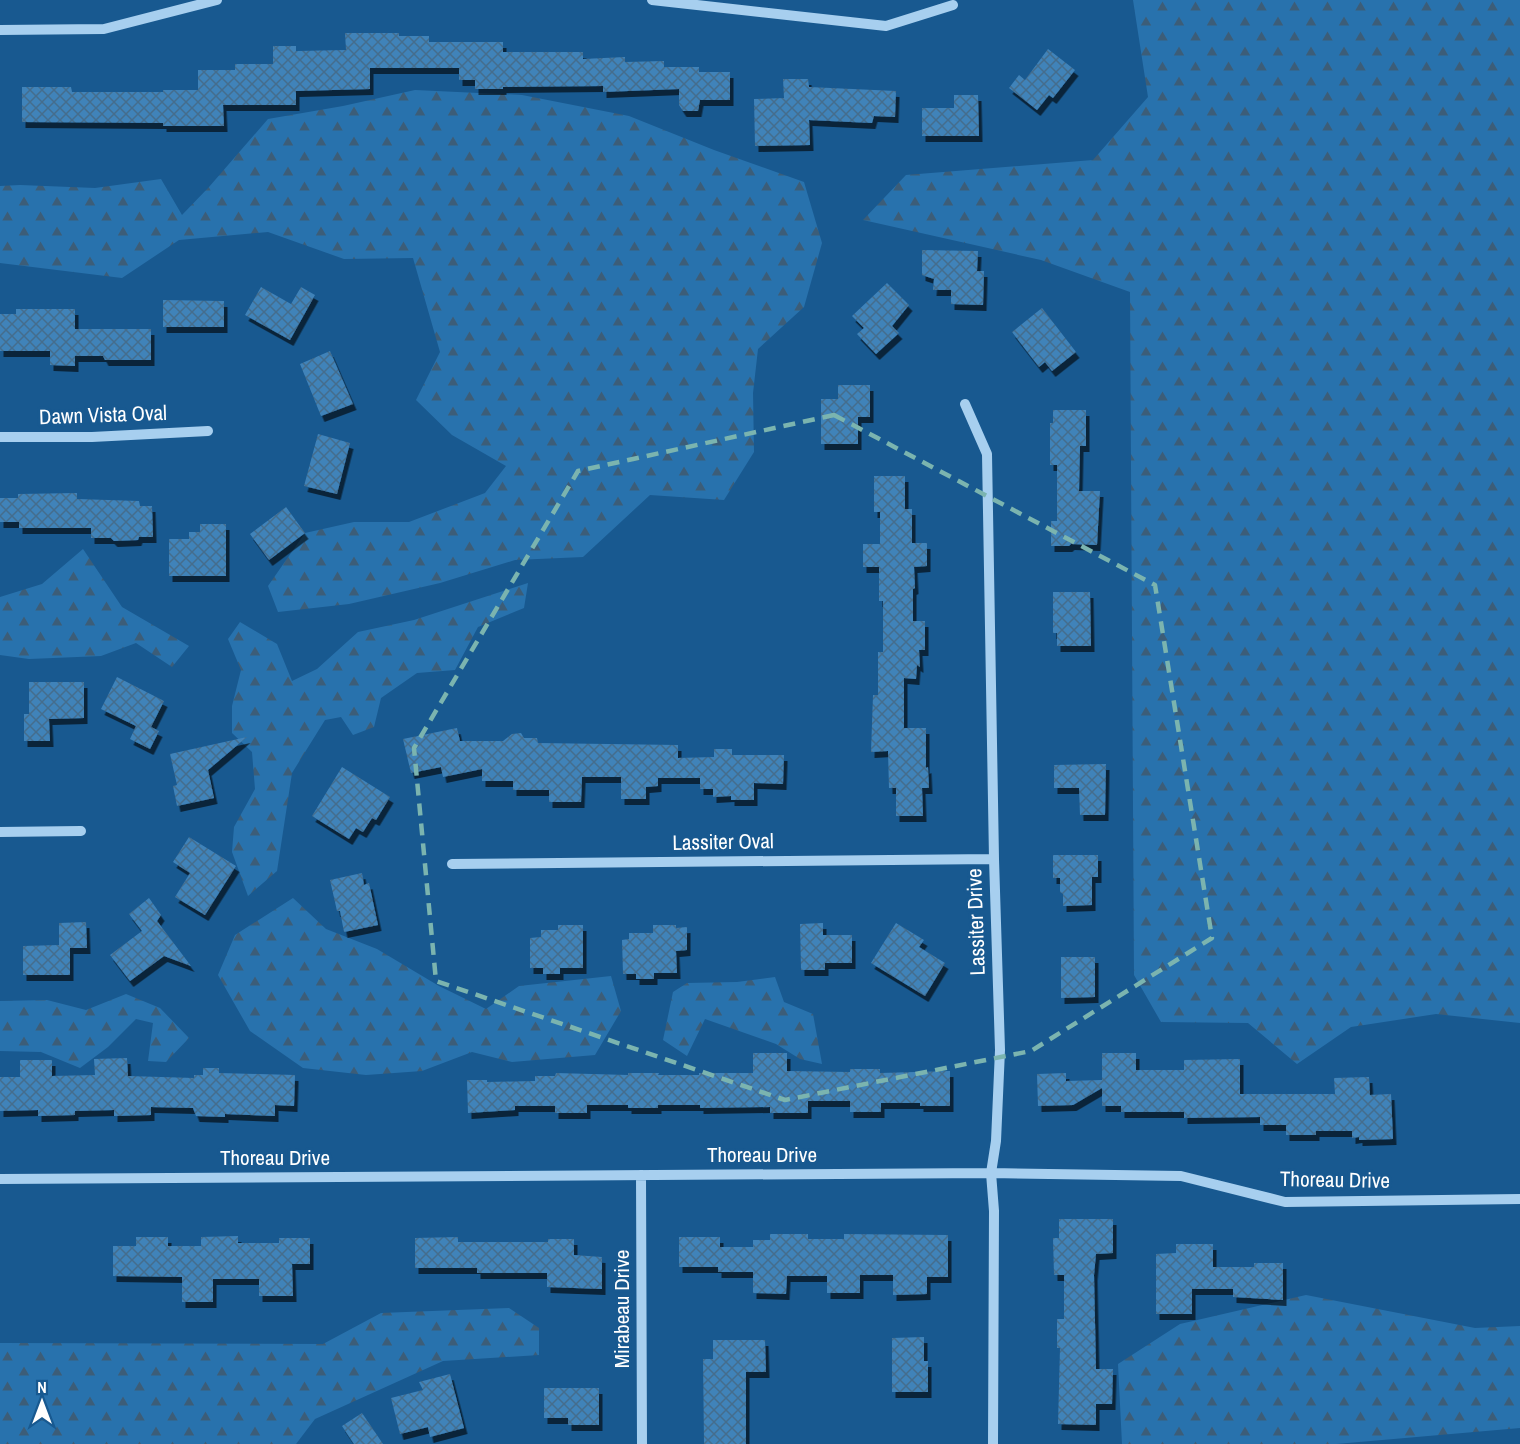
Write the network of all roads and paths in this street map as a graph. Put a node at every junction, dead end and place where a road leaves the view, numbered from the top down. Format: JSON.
{"nodes":[{"id":1,"x":217,"y":0,"type":"edge"},
{"id":2,"x":652,"y":0,"type":"edge"},
{"id":3,"x":953,"y":5,"type":"dead end"},
{"id":4,"x":0,"y":30,"type":"edge"},
{"id":5,"x":965,"y":404,"type":"dead end"},
{"id":6,"x":208,"y":431,"type":"dead end"},
{"id":7,"x":0,"y":437,"type":"edge"},
{"id":8,"x":81,"y":831,"type":"dead end"},
{"id":9,"x":0,"y":832,"type":"edge"},
{"id":10,"x":994,"y":859,"type":"junction"},
{"id":11,"x":452,"y":864,"type":"dead end"},
{"id":12,"x":991,"y":1173,"type":"junction"},
{"id":13,"x":641,"y":1175,"type":"junction"},
{"id":14,"x":0,"y":1179,"type":"edge"},
{"id":15,"x":1520,"y":1199,"type":"edge"},
{"id":16,"x":642,"y":1444,"type":"edge"},
{"id":17,"x":993,"y":1444,"type":"edge"}],
"edges":[{"from":1,"to":4,"type":"street"},
{"from":2,"to":3,"type":"street"},
{"from":5,"to":10,"type":"street","name":"Lassiter Drive"},
{"from":6,"to":7,"type":"street","name":"Dawn Vista Oval"},
{"from":8,"to":9,"type":"street"},
{"from":10,"to":11,"type":"street","name":"Lassiter Oval"},
{"from":10,"to":12,"type":"street","name":"Lassiter Drive"},
{"from":12,"to":13,"type":"street","name":"Thoreau Drive"},
{"from":12,"to":15,"type":"street","name":"Thoreau Drive"},
{"from":12,"to":17,"type":"street","name":"Lassiter Drive"},
{"from":13,"to":14,"type":"street","name":"Thoreau Drive"},
{"from":13,"to":16,"type":"street","name":"Mirabeau Drive"}]}
